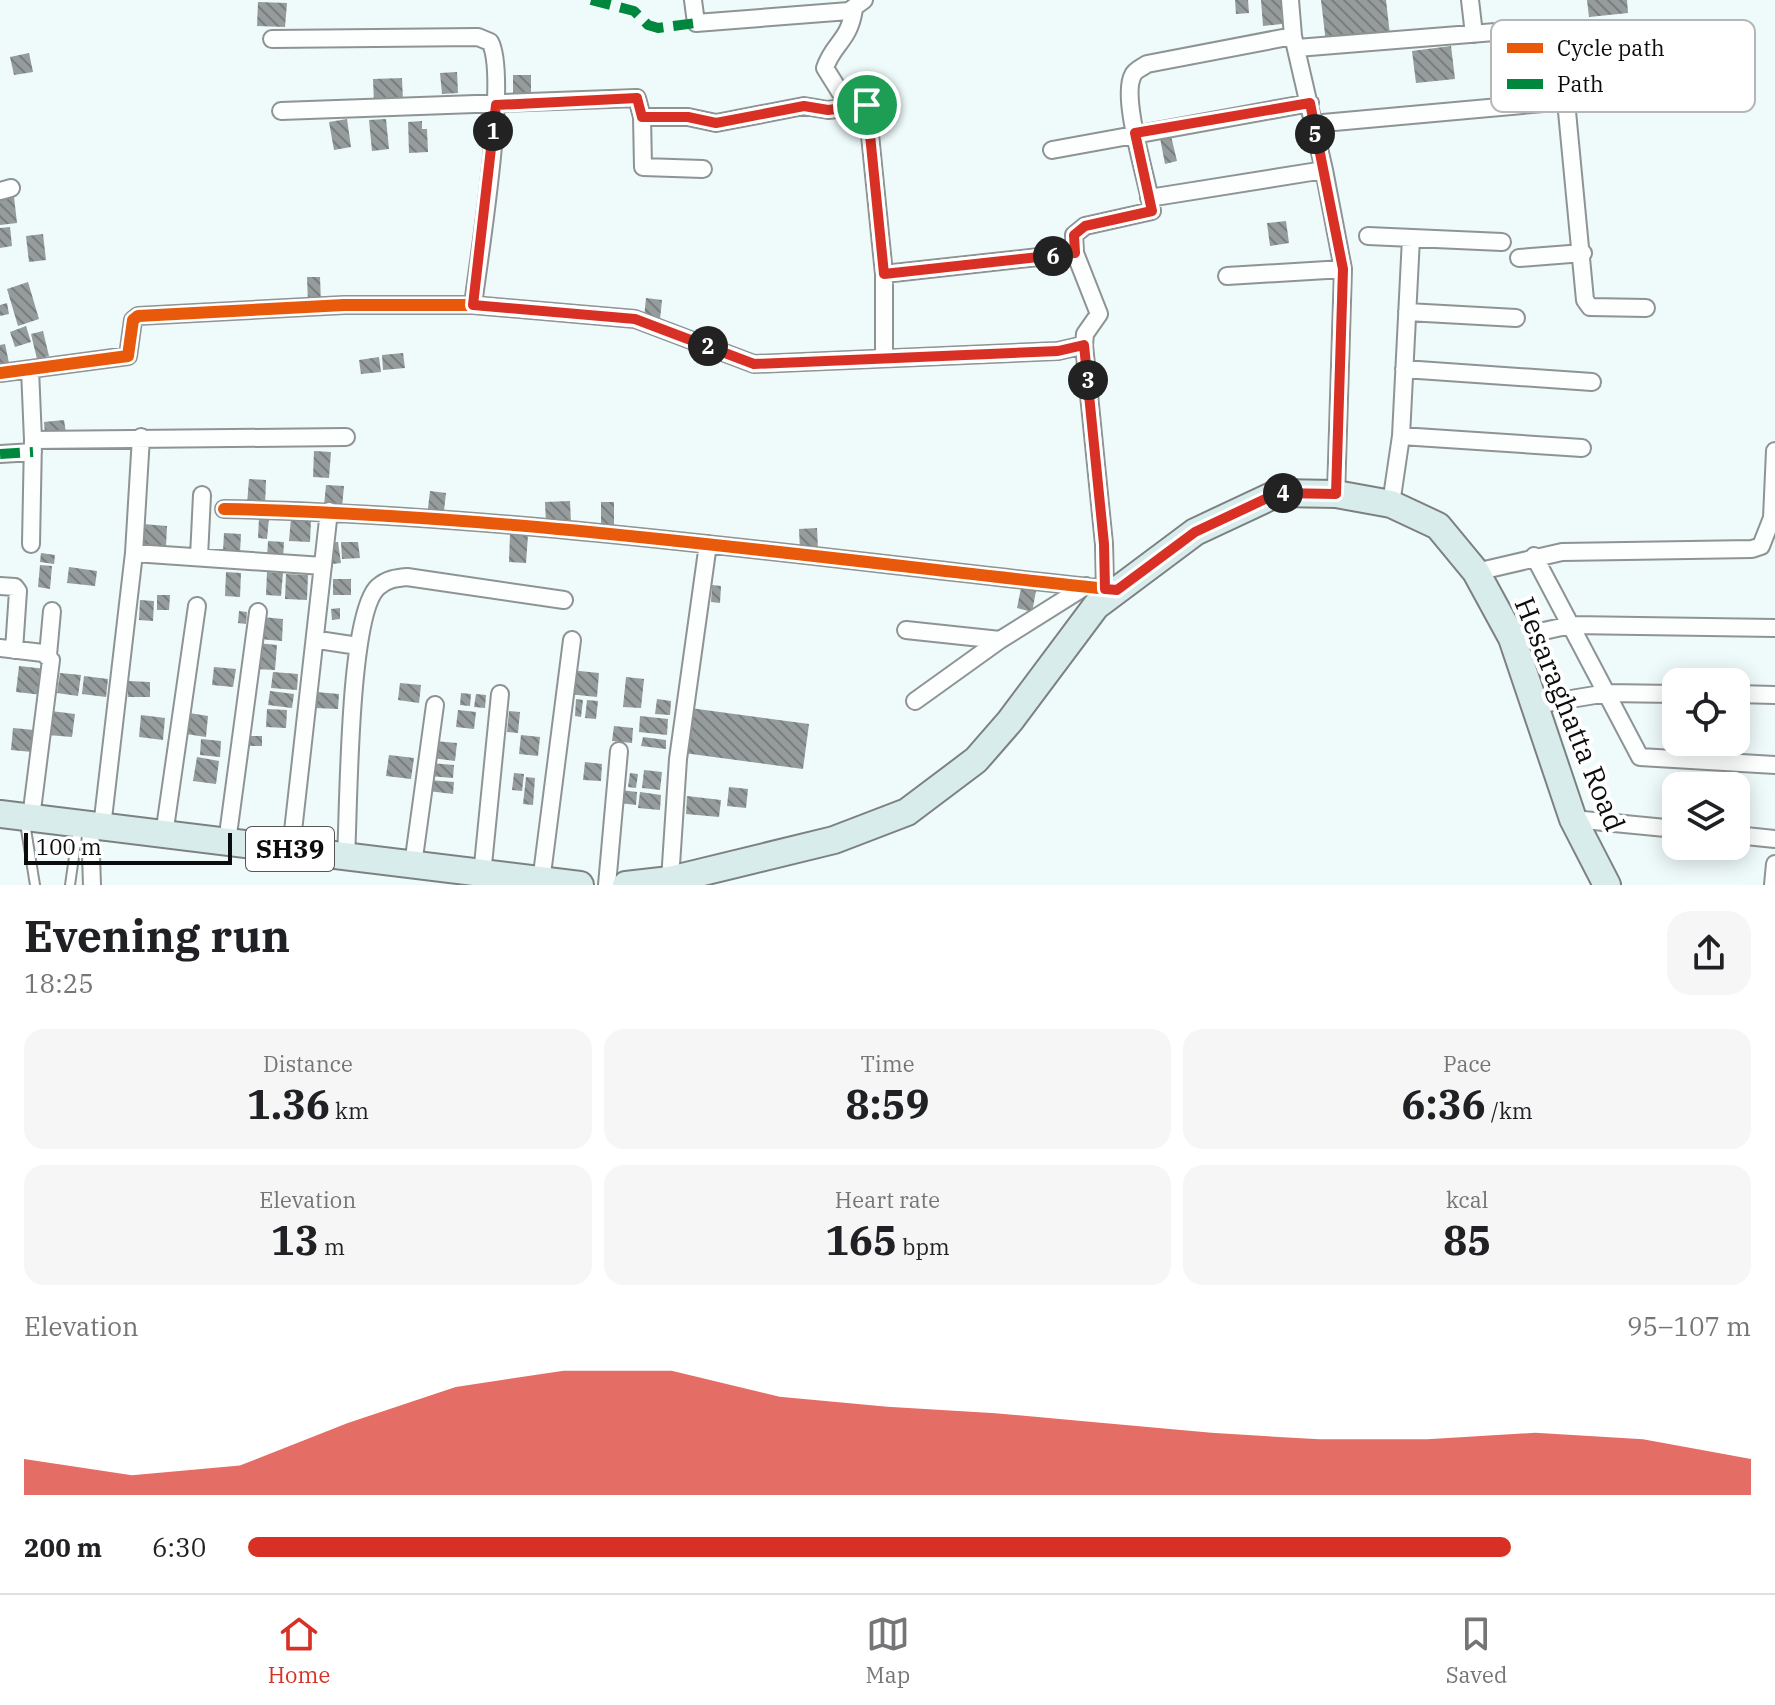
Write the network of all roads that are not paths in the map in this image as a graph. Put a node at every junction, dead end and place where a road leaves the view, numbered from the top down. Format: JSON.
{"nodes":[{"id":1,"x":693,"y":0,"type":"edge"},
{"id":2,"x":1290,"y":0,"type":"edge"},
{"id":3,"x":1470,"y":0,"type":"edge"},
{"id":4,"x":859,"y":4,"type":"edge"},
{"id":5,"x":1491,"y":33,"type":"edge"},
{"id":6,"x":1474,"y":34,"type":"junction"},
{"id":7,"x":272,"y":39,"type":"dead end"},
{"id":8,"x":1295,"y":42,"type":"junction"},
{"id":9,"x":1310,"y":103,"type":"junction"},
{"id":10,"x":496,"y":105,"type":"junction"},
{"id":11,"x":867,"y":105,"type":"junction"},
{"id":12,"x":1491,"y":108,"type":"edge"},
{"id":13,"x":281,"y":111,"type":"dead end"},
{"id":14,"x":1567,"y":112,"type":"edge"},
{"id":15,"x":642,"y":117,"type":"junction"},
{"id":16,"x":1312,"y":124,"type":"junction"},
{"id":17,"x":1135,"y":133,"type":"junction"},
{"id":18,"x":1052,"y":150,"type":"dead end"},
{"id":19,"x":703,"y":169,"type":"dead end"},
{"id":20,"x":1324,"y":170,"type":"junction"},
{"id":21,"x":1149,"y":198,"type":"junction"},
{"id":22,"x":1368,"y":236,"type":"dead end"},
{"id":23,"x":1411,"y":238,"type":"junction"},
{"id":24,"x":1502,"y":242,"type":"dead end"},
{"id":25,"x":1075,"y":253,"type":"junction"},
{"id":26,"x":1583,"y":253,"type":"junction"},
{"id":27,"x":1519,"y":258,"type":"dead end"},
{"id":28,"x":1343,"y":269,"type":"junction"},
{"id":29,"x":884,"y":274,"type":"junction"},
{"id":30,"x":1227,"y":276,"type":"dead end"},
{"id":31,"x":473,"y":305,"type":"junction"},
{"id":32,"x":1646,"y":308,"type":"dead end"},
{"id":33,"x":1407,"y":312,"type":"junction"},
{"id":34,"x":1516,"y":318,"type":"dead end"},
{"id":35,"x":1084,"y":345,"type":"junction"},
{"id":36,"x":884,"y":358,"type":"junction"},
{"id":37,"x":30,"y":369,"type":"junction"},
{"id":38,"x":1404,"y":369,"type":"junction"},
{"id":39,"x":0,"y":373,"type":"edge"},
{"id":40,"x":1592,"y":382,"type":"dead end"},
{"id":41,"x":1401,"y":436,"type":"junction"},
{"id":42,"x":141,"y":437,"type":"junction"},
{"id":43,"x":346,"y":437,"type":"dead end"},
{"id":44,"x":33,"y":446,"type":"junction"},
{"id":45,"x":1582,"y":448,"type":"dead end"},
{"id":46,"x":1775,"y":451,"type":"edge"},
{"id":47,"x":0,"y":454,"type":"edge"},
{"id":48,"x":1336,"y":494,"type":"junction"},
{"id":49,"x":202,"y":495,"type":"dead end"},
{"id":50,"x":1391,"y":504,"type":"junction"},
{"id":51,"x":224,"y":509,"type":"dead end"},
{"id":52,"x":329,"y":511,"type":"junction"},
{"id":53,"x":31,"y":544,"type":"dead end"},
{"id":54,"x":708,"y":544,"type":"junction"},
{"id":55,"x":1752,"y":549,"type":"junction"},
{"id":56,"x":1775,"y":550,"type":"edge"},
{"id":57,"x":134,"y":553,"type":"junction"},
{"id":58,"x":1534,"y":556,"type":"junction"},
{"id":59,"x":199,"y":557,"type":"junction"},
{"id":60,"x":323,"y":566,"type":"junction"},
{"id":61,"x":1476,"y":572,"type":"junction"},
{"id":62,"x":0,"y":586,"type":"edge"},
{"id":63,"x":1086,"y":586,"type":"junction"},
{"id":64,"x":1111,"y":589,"type":"junction"},
{"id":65,"x":564,"y":600,"type":"dead end"},
{"id":66,"x":197,"y":606,"type":"dead end"},
{"id":67,"x":52,"y":611,"type":"dead end"},
{"id":68,"x":258,"y":612,"type":"dead end"},
{"id":69,"x":1571,"y":625,"type":"junction"},
{"id":70,"x":1775,"y":628,"type":"edge"},
{"id":71,"x":906,"y":630,"type":"dead end"},
{"id":72,"x":1512,"y":638,"type":"junction"},
{"id":73,"x":572,"y":640,"type":"dead end"},
{"id":74,"x":1000,"y":640,"type":"junction"},
{"id":75,"x":325,"y":641,"type":"dead end"},
{"id":76,"x":358,"y":646,"type":"junction"},
{"id":77,"x":7,"y":649,"type":"edge"},
{"id":78,"x":48,"y":655,"type":"junction"},
{"id":79,"x":1607,"y":693,"type":"junction"},
{"id":80,"x":500,"y":694,"type":"dead end"},
{"id":81,"x":1662,"y":694,"type":"edge"},
{"id":82,"x":1750,"y":694,"type":"edge"},
{"id":83,"x":1775,"y":695,"type":"edge"},
{"id":84,"x":915,"y":701,"type":"dead end"},
{"id":85,"x":435,"y":705,"type":"dead end"},
{"id":86,"x":1535,"y":705,"type":"junction"},
{"id":87,"x":619,"y":751,"type":"dead end"},
{"id":88,"x":1775,"y":765,"type":"edge"},
{"id":89,"x":18,"y":817,"type":"edge"},
{"id":90,"x":1573,"y":819,"type":"junction"},
{"id":91,"x":90,"y":826,"type":"junction"},
{"id":92,"x":1662,"y":828,"type":"edge"},
{"id":93,"x":164,"y":835,"type":"junction"},
{"id":94,"x":1750,"y":836,"type":"edge"},
{"id":95,"x":1775,"y":839,"type":"edge"},
{"id":96,"x":227,"y":842,"type":"junction"},
{"id":97,"x":291,"y":849,"type":"junction"},
{"id":98,"x":346,"y":856,"type":"junction"},
{"id":99,"x":1775,"y":864,"type":"edge"},
{"id":100,"x":413,"y":865,"type":"junction"},
{"id":101,"x":482,"y":875,"type":"junction"},
{"id":102,"x":670,"y":880,"type":"junction"},
{"id":103,"x":541,"y":882,"type":"junction"},
{"id":104,"x":35,"y":885,"type":"edge"},
{"id":105,"x":70,"y":885,"type":"edge"},
{"id":106,"x":92,"y":885,"type":"edge"},
{"id":107,"x":580,"y":885,"type":"edge"},
{"id":108,"x":607,"y":885,"type":"edge"},
{"id":109,"x":626,"y":885,"type":"edge"},
{"id":110,"x":1607,"y":885,"type":"edge"},
{"id":111,"x":1773,"y":885,"type":"edge"}],
"edges":[{"from":1,"to":4,"type":"street"},
{"from":2,"to":8,"type":"street"},
{"from":3,"to":6,"type":"street"},
{"from":4,"to":11,"type":"street"},
{"from":5,"to":6,"type":"street"},
{"from":6,"to":8,"type":"street"},
{"from":7,"to":10,"type":"street"},
{"from":8,"to":9,"type":"street"},
{"from":8,"to":17,"type":"street"},
{"from":9,"to":16,"type":"street"},
{"from":9,"to":17,"type":"street"},
{"from":10,"to":13,"type":"street"},
{"from":10,"to":15,"type":"street"},
{"from":10,"to":31,"type":"street"},
{"from":11,"to":15,"type":"street"},
{"from":11,"to":29,"type":"street"},
{"from":12,"to":16,"type":"street"},
{"from":14,"to":26,"type":"street"},
{"from":15,"to":19,"type":"street"},
{"from":16,"to":20,"type":"street"},
{"from":17,"to":18,"type":"street"},
{"from":17,"to":21,"type":"street"},
{"from":20,"to":21,"type":"street"},
{"from":20,"to":28,"type":"street"},
{"from":21,"to":25,"type":"street"},
{"from":22,"to":23,"type":"street"},
{"from":23,"to":24,"type":"street"},
{"from":23,"to":33,"type":"street"},
{"from":25,"to":29,"type":"street"},
{"from":25,"to":35,"type":"street"},
{"from":26,"to":27,"type":"street"},
{"from":26,"to":32,"type":"street"},
{"from":28,"to":30,"type":"street"},
{"from":28,"to":48,"type":"street"},
{"from":29,"to":36,"type":"street"},
{"from":31,"to":36,"type":"street"},
{"from":31,"to":37,"type":"street"},
{"from":33,"to":34,"type":"street"},
{"from":33,"to":38,"type":"street"},
{"from":35,"to":36,"type":"street"},
{"from":35,"to":64,"type":"street"},
{"from":37,"to":39,"type":"street"},
{"from":37,"to":44,"type":"street"},
{"from":38,"to":40,"type":"street"},
{"from":38,"to":41,"type":"street"},
{"from":41,"to":45,"type":"street"},
{"from":41,"to":50,"type":"street"},
{"from":42,"to":43,"type":"street"},
{"from":42,"to":44,"type":"street"},
{"from":42,"to":57,"type":"street"},
{"from":44,"to":47,"type":"street"},
{"from":44,"to":53,"type":"street"},
{"from":46,"to":55,"type":"street"},
{"from":48,"to":50,"type":"main road","name":"Hesaraghatta Road"},
{"from":48,"to":64,"type":"main road","name":"Hesaraghatta Road"},
{"from":49,"to":59,"type":"street"},
{"from":50,"to":61,"type":"main road","name":"Hesaraghatta Road"},
{"from":51,"to":52,"type":"street"},
{"from":52,"to":54,"type":"street"},
{"from":52,"to":60,"type":"street"},
{"from":54,"to":63,"type":"street"},
{"from":54,"to":102,"type":"street"},
{"from":55,"to":56,"type":"street"},
{"from":55,"to":58,"type":"street"},
{"from":57,"to":59,"type":"street"},
{"from":57,"to":91,"type":"street"},
{"from":58,"to":61,"type":"street"},
{"from":58,"to":69,"type":"street"},
{"from":59,"to":60,"type":"street"},
{"from":60,"to":97,"type":"street"},
{"from":61,"to":72,"type":"main road","name":"Hesaraghatta Road"},
{"from":62,"to":77,"type":"street"},
{"from":63,"to":64,"type":"street"},
{"from":63,"to":74,"type":"street"},
{"from":64,"to":102,"type":"main road","name":"Hesaraghatta Road"},
{"from":65,"to":76,"type":"street"},
{"from":66,"to":93,"type":"street"},
{"from":67,"to":78,"type":"street"},
{"from":68,"to":96,"type":"street"},
{"from":69,"to":70,"type":"street"},
{"from":69,"to":72,"type":"street"},
{"from":69,"to":79,"type":"street"},
{"from":71,"to":74,"type":"street"},
{"from":72,"to":86,"type":"main road","name":"Hesaraghatta Road"},
{"from":73,"to":103,"type":"street"},
{"from":74,"to":84,"type":"street"},
{"from":75,"to":76,"type":"street"},
{"from":76,"to":98,"type":"street"},
{"from":77,"to":78,"type":"street"},
{"from":78,"to":89,"type":"street"},
{"from":79,"to":81,"type":"street"},
{"from":79,"to":86,"type":"street"},
{"from":79,"to":88,"type":"street"},
{"from":80,"to":101,"type":"street"},
{"from":82,"to":83,"type":"street"},
{"from":85,"to":100,"type":"street"},
{"from":86,"to":90,"type":"main road","name":"Hesaraghatta Road"},
{"from":87,"to":108,"type":"street"},
{"from":89,"to":91,"type":"main road","number":"SH39"},
{"from":89,"to":104,"type":"lane"},
{"from":90,"to":92,"type":"street"},
{"from":90,"to":110,"type":"main road","name":"Hesaraghatta Road"},
{"from":91,"to":93,"type":"main road","number":"SH39"},
{"from":91,"to":105,"type":"lane"},
{"from":91,"to":106,"type":"street"},
{"from":93,"to":96,"type":"main road","number":"SH39"},
{"from":94,"to":95,"type":"street"},
{"from":96,"to":97,"type":"main road","number":"SH39"},
{"from":97,"to":98,"type":"main road","number":"SH39"},
{"from":98,"to":100,"type":"main road","number":"SH39"},
{"from":99,"to":111,"type":"street"},
{"from":100,"to":101,"type":"main road","number":"SH39"},
{"from":101,"to":103,"type":"main road","number":"SH39"},
{"from":102,"to":109,"type":"main road","name":"Hesaraghatta Road"},
{"from":103,"to":107,"type":"main road","number":"SH39"}]}
